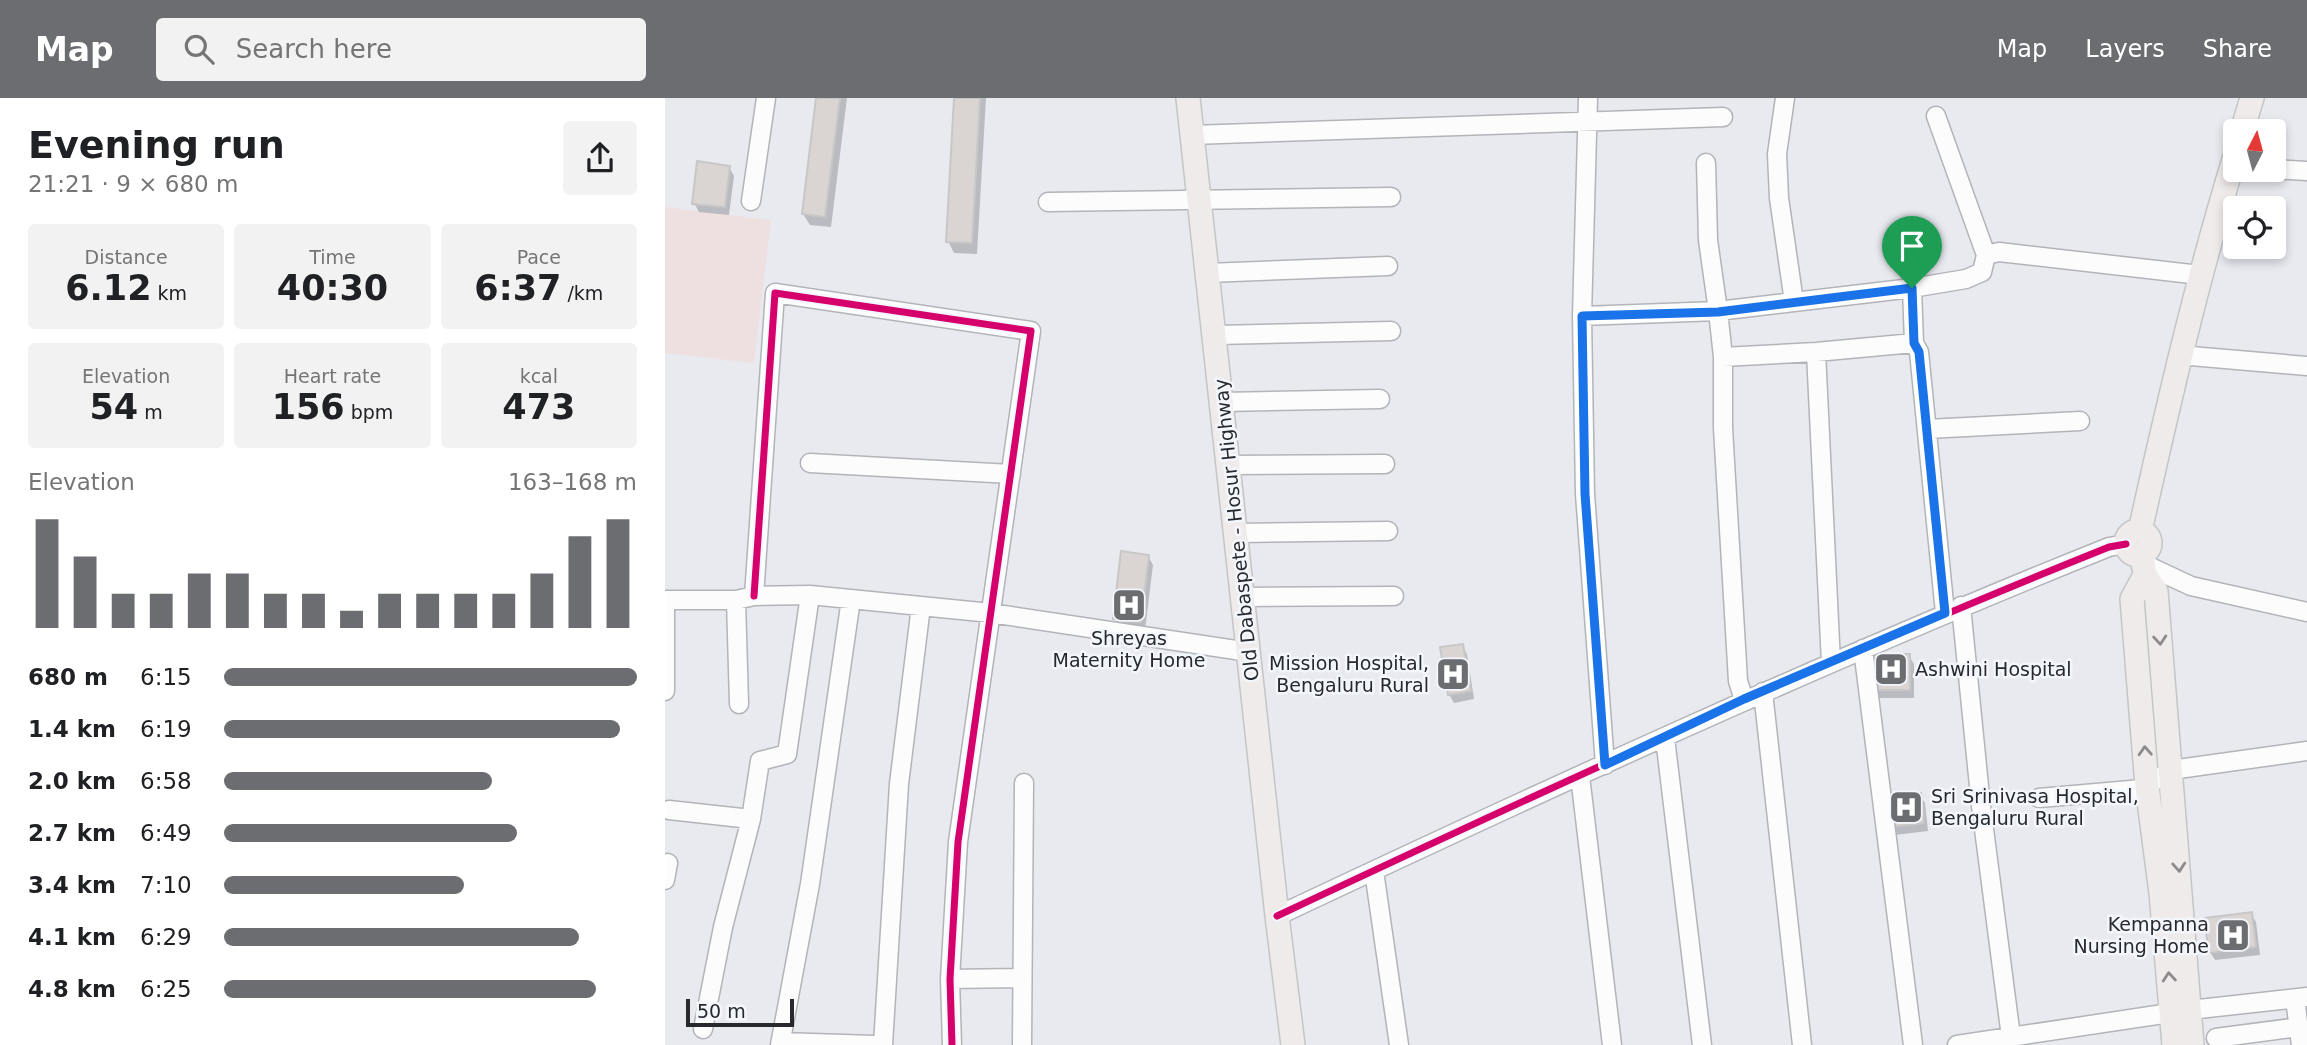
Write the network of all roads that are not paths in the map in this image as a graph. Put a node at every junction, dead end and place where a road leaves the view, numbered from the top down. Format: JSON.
{"nodes":[{"id":1,"x":766,"y":98,"type":"edge"},
{"id":2,"x":1188,"y":98,"type":"edge"},
{"id":3,"x":1588,"y":98,"type":"edge"},
{"id":4,"x":1785,"y":98,"type":"edge"},
{"id":5,"x":2252,"y":98,"type":"edge"},
{"id":6,"x":1936,"y":116,"type":"dead end"},
{"id":7,"x":1723,"y":117,"type":"dead end"},
{"id":8,"x":2246,"y":119,"type":"edge"},
{"id":9,"x":1587,"y":122,"type":"junction"},
{"id":10,"x":1192,"y":135,"type":"junction"},
{"id":11,"x":1706,"y":163,"type":"dead end"},
{"id":12,"x":2286,"y":170,"type":"edge"},
{"id":13,"x":2307,"y":171,"type":"edge"},
{"id":14,"x":2228,"y":182,"type":"edge"},
{"id":15,"x":1391,"y":197,"type":"dead end"},
{"id":16,"x":751,"y":201,"type":"dead end"},
{"id":17,"x":1198,"y":201,"type":"junction"},
{"id":18,"x":1048,"y":202,"type":"dead end"},
{"id":19,"x":1986,"y":255,"type":"junction"},
{"id":20,"x":1388,"y":266,"type":"dead end"},
{"id":21,"x":1207,"y":273,"type":"junction"},
{"id":22,"x":2200,"y":275,"type":"junction"},
{"id":23,"x":1912,"y":288,"type":"junction"},
{"id":24,"x":1794,"y":302,"type":"junction"},
{"id":25,"x":1718,"y":312,"type":"junction"},
{"id":26,"x":1582,"y":316,"type":"junction"},
{"id":27,"x":1391,"y":331,"type":"dead end"},
{"id":28,"x":1215,"y":335,"type":"junction"},
{"id":29,"x":1914,"y":343,"type":"junction"},
{"id":30,"x":1816,"y":352,"type":"junction"},
{"id":31,"x":2179,"y":355,"type":"junction"},
{"id":32,"x":1723,"y":357,"type":"junction"},
{"id":33,"x":2307,"y":366,"type":"edge"},
{"id":34,"x":1380,"y":399,"type":"dead end"},
{"id":35,"x":1223,"y":402,"type":"junction"},
{"id":36,"x":2080,"y":421,"type":"dead end"},
{"id":37,"x":1927,"y":429,"type":"junction"},
{"id":38,"x":810,"y":463,"type":"dead end"},
{"id":39,"x":1385,"y":464,"type":"dead end"},
{"id":40,"x":1229,"y":465,"type":"junction"},
{"id":41,"x":1011,"y":474,"type":"junction"},
{"id":42,"x":1388,"y":531,"type":"dead end"},
{"id":43,"x":1237,"y":533,"type":"junction"},
{"id":44,"x":2140,"y":554,"type":"junction"},
{"id":45,"x":810,"y":595,"type":"junction"},
{"id":46,"x":754,"y":596,"type":"junction"},
{"id":47,"x":1394,"y":596,"type":"dead end"},
{"id":48,"x":1243,"y":597,"type":"junction"},
{"id":49,"x":851,"y":599,"type":"junction"},
{"id":50,"x":665,"y":600,"type":"edge"},
{"id":51,"x":736,"y":600,"type":"junction"},
{"id":52,"x":921,"y":606,"type":"junction"},
{"id":53,"x":1953,"y":610,"type":"junction"},
{"id":54,"x":2307,"y":612,"type":"edge"},
{"id":55,"x":991,"y":613,"type":"junction"},
{"id":56,"x":1863,"y":649,"type":"junction"},
{"id":57,"x":1249,"y":652,"type":"junction"},
{"id":58,"x":1831,"y":663,"type":"junction"},
{"id":59,"x":665,"y":691,"type":"edge"},
{"id":60,"x":1763,"y":692,"type":"junction"},
{"id":61,"x":1744,"y":699,"type":"junction"},
{"id":62,"x":739,"y":704,"type":"dead end"},
{"id":63,"x":1665,"y":738,"type":"junction"},
{"id":64,"x":2307,"y":751,"type":"edge"},
{"id":65,"x":1605,"y":765,"type":"junction"},
{"id":66,"x":2171,"y":770,"type":"junction"},
{"id":67,"x":1580,"y":776,"type":"junction"},
{"id":68,"x":1024,"y":783,"type":"dead end"},
{"id":69,"x":2147,"y":786,"type":"junction"},
{"id":70,"x":2039,"y":798,"type":"dead end"},
{"id":71,"x":669,"y":810,"type":"dead end"},
{"id":72,"x":751,"y":820,"type":"junction"},
{"id":73,"x":1374,"y":871,"type":"junction"},
{"id":74,"x":1277,"y":916,"type":"junction"},
{"id":75,"x":1022,"y":978,"type":"junction"},
{"id":76,"x":950,"y":979,"type":"junction"},
{"id":77,"x":2301,"y":998,"type":"edge"},
{"id":78,"x":2191,"y":1010,"type":"junction"},
{"id":79,"x":703,"y":1029,"type":"dead end"},
{"id":80,"x":2300,"y":1036,"type":"edge"},
{"id":81,"x":2011,"y":1037,"type":"junction"},
{"id":82,"x":1288,"y":1041,"type":"edge"},
{"id":83,"x":2216,"y":1042,"type":"edge"},
{"id":84,"x":781,"y":1043,"type":"edge"},
{"id":85,"x":874,"y":1045,"type":"edge"},
{"id":86,"x":883,"y":1045,"type":"edge"},
{"id":87,"x":952,"y":1045,"type":"edge"},
{"id":88,"x":1021,"y":1045,"type":"edge"},
{"id":89,"x":1399,"y":1045,"type":"edge"},
{"id":90,"x":1612,"y":1045,"type":"edge"},
{"id":91,"x":1702,"y":1045,"type":"edge"},
{"id":92,"x":1803,"y":1045,"type":"edge"},
{"id":93,"x":1913,"y":1045,"type":"edge"},
{"id":94,"x":1957,"y":1045,"type":"edge"},
{"id":95,"x":2174,"y":1045,"type":"edge"},
{"id":96,"x":2192,"y":1045,"type":"edge"}],
"edges":[{"from":1,"to":16,"type":"street"},
{"from":2,"to":10,"type":"main road","name":"Old Dabaspete - Hosur Highway"},
{"from":3,"to":9,"type":"street"},
{"from":4,"to":24,"type":"street"},
{"from":5,"to":8,"type":"main road"},
{"from":6,"to":19,"type":"street"},
{"from":7,"to":9,"type":"street"},
{"from":9,"to":10,"type":"street"},
{"from":9,"to":26,"type":"street"},
{"from":10,"to":17,"type":"main road","name":"Old Dabaspete - Hosur Highway"},
{"from":11,"to":25,"type":"street"},
{"from":12,"to":13,"type":"street"},
{"from":14,"to":22,"type":"main road"},
{"from":15,"to":17,"type":"street"},
{"from":17,"to":18,"type":"street"},
{"from":17,"to":21,"type":"main road","name":"Old Dabaspete - Hosur Highway"},
{"from":19,"to":22,"type":"street"},
{"from":19,"to":23,"type":"street"},
{"from":20,"to":21,"type":"street"},
{"from":21,"to":28,"type":"main road","name":"Old Dabaspete - Hosur Highway"},
{"from":22,"to":31,"type":"main road"},
{"from":23,"to":24,"type":"street"},
{"from":23,"to":29,"type":"street"},
{"from":24,"to":25,"type":"street"},
{"from":25,"to":26,"type":"street"},
{"from":25,"to":32,"type":"street"},
{"from":26,"to":65,"type":"street"},
{"from":27,"to":28,"type":"street"},
{"from":28,"to":35,"type":"main road","name":"Old Dabaspete - Hosur Highway"},
{"from":29,"to":30,"type":"street"},
{"from":29,"to":37,"type":"street"},
{"from":30,"to":32,"type":"street"},
{"from":30,"to":58,"type":"street"},
{"from":31,"to":33,"type":"street"},
{"from":31,"to":44,"type":"main road"},
{"from":32,"to":61,"type":"street"},
{"from":34,"to":35,"type":"street"},
{"from":35,"to":40,"type":"main road","name":"Old Dabaspete - Hosur Highway"},
{"from":36,"to":37,"type":"street"},
{"from":37,"to":53,"type":"street"},
{"from":38,"to":41,"type":"street"},
{"from":39,"to":40,"type":"street"},
{"from":40,"to":43,"type":"main road","name":"Old Dabaspete - Hosur Highway"},
{"from":41,"to":46,"type":"street"},
{"from":41,"to":55,"type":"street"},
{"from":42,"to":43,"type":"street"},
{"from":43,"to":48,"type":"main road","name":"Old Dabaspete - Hosur Highway"},
{"from":44,"to":53,"type":"street"},
{"from":44,"to":54,"type":"street"},
{"from":44,"to":66,"type":"main road","one_way":true},
{"from":69,"to":44,"type":"main road","one_way":true},
{"from":45,"to":46,"type":"street"},
{"from":45,"to":49,"type":"street"},
{"from":45,"to":72,"type":"street"},
{"from":46,"to":51,"type":"street"},
{"from":47,"to":48,"type":"street"},
{"from":48,"to":57,"type":"main road","name":"Old Dabaspete - Hosur Highway"},
{"from":49,"to":52,"type":"street"},
{"from":49,"to":84,"type":"street"},
{"from":50,"to":51,"type":"street"},
{"from":50,"to":59,"type":"street"},
{"from":51,"to":62,"type":"street"},
{"from":52,"to":55,"type":"street"},
{"from":52,"to":86,"type":"street"},
{"from":53,"to":56,"type":"street"},
{"from":53,"to":81,"type":"street"},
{"from":55,"to":57,"type":"street"},
{"from":55,"to":76,"type":"street"},
{"from":56,"to":58,"type":"street"},
{"from":56,"to":93,"type":"street"},
{"from":57,"to":74,"type":"main road","name":"Old Dabaspete - Hosur Highway"},
{"from":58,"to":60,"type":"street"},
{"from":60,"to":61,"type":"street"},
{"from":60,"to":92,"type":"street"},
{"from":61,"to":63,"type":"street"},
{"from":63,"to":65,"type":"street"},
{"from":63,"to":91,"type":"street"},
{"from":64,"to":66,"type":"street"},
{"from":65,"to":67,"type":"street"},
{"from":66,"to":69,"type":"street"},
{"from":66,"to":78,"type":"main road","one_way":true},
{"from":67,"to":73,"type":"street"},
{"from":67,"to":90,"type":"street"},
{"from":68,"to":75,"type":"street"},
{"from":69,"to":70,"type":"street"},
{"from":78,"to":69,"type":"main road","one_way":true},
{"from":71,"to":72,"type":"street"},
{"from":72,"to":79,"type":"street"},
{"from":73,"to":74,"type":"street"},
{"from":73,"to":89,"type":"street"},
{"from":74,"to":82,"type":"main road","name":"Old Dabaspete - Hosur Highway"},
{"from":75,"to":76,"type":"street"},
{"from":75,"to":88,"type":"street"},
{"from":76,"to":87,"type":"street"},
{"from":77,"to":78,"type":"street"},
{"from":77,"to":80,"type":"street"},
{"from":78,"to":81,"type":"street"},
{"from":78,"to":83,"type":"street"},
{"from":78,"to":95,"type":"main road"},
{"from":78,"to":96,"type":"main road"},
{"from":80,"to":83,"type":"street"},
{"from":81,"to":94,"type":"street"},
{"from":84,"to":85,"type":"street"}]}
